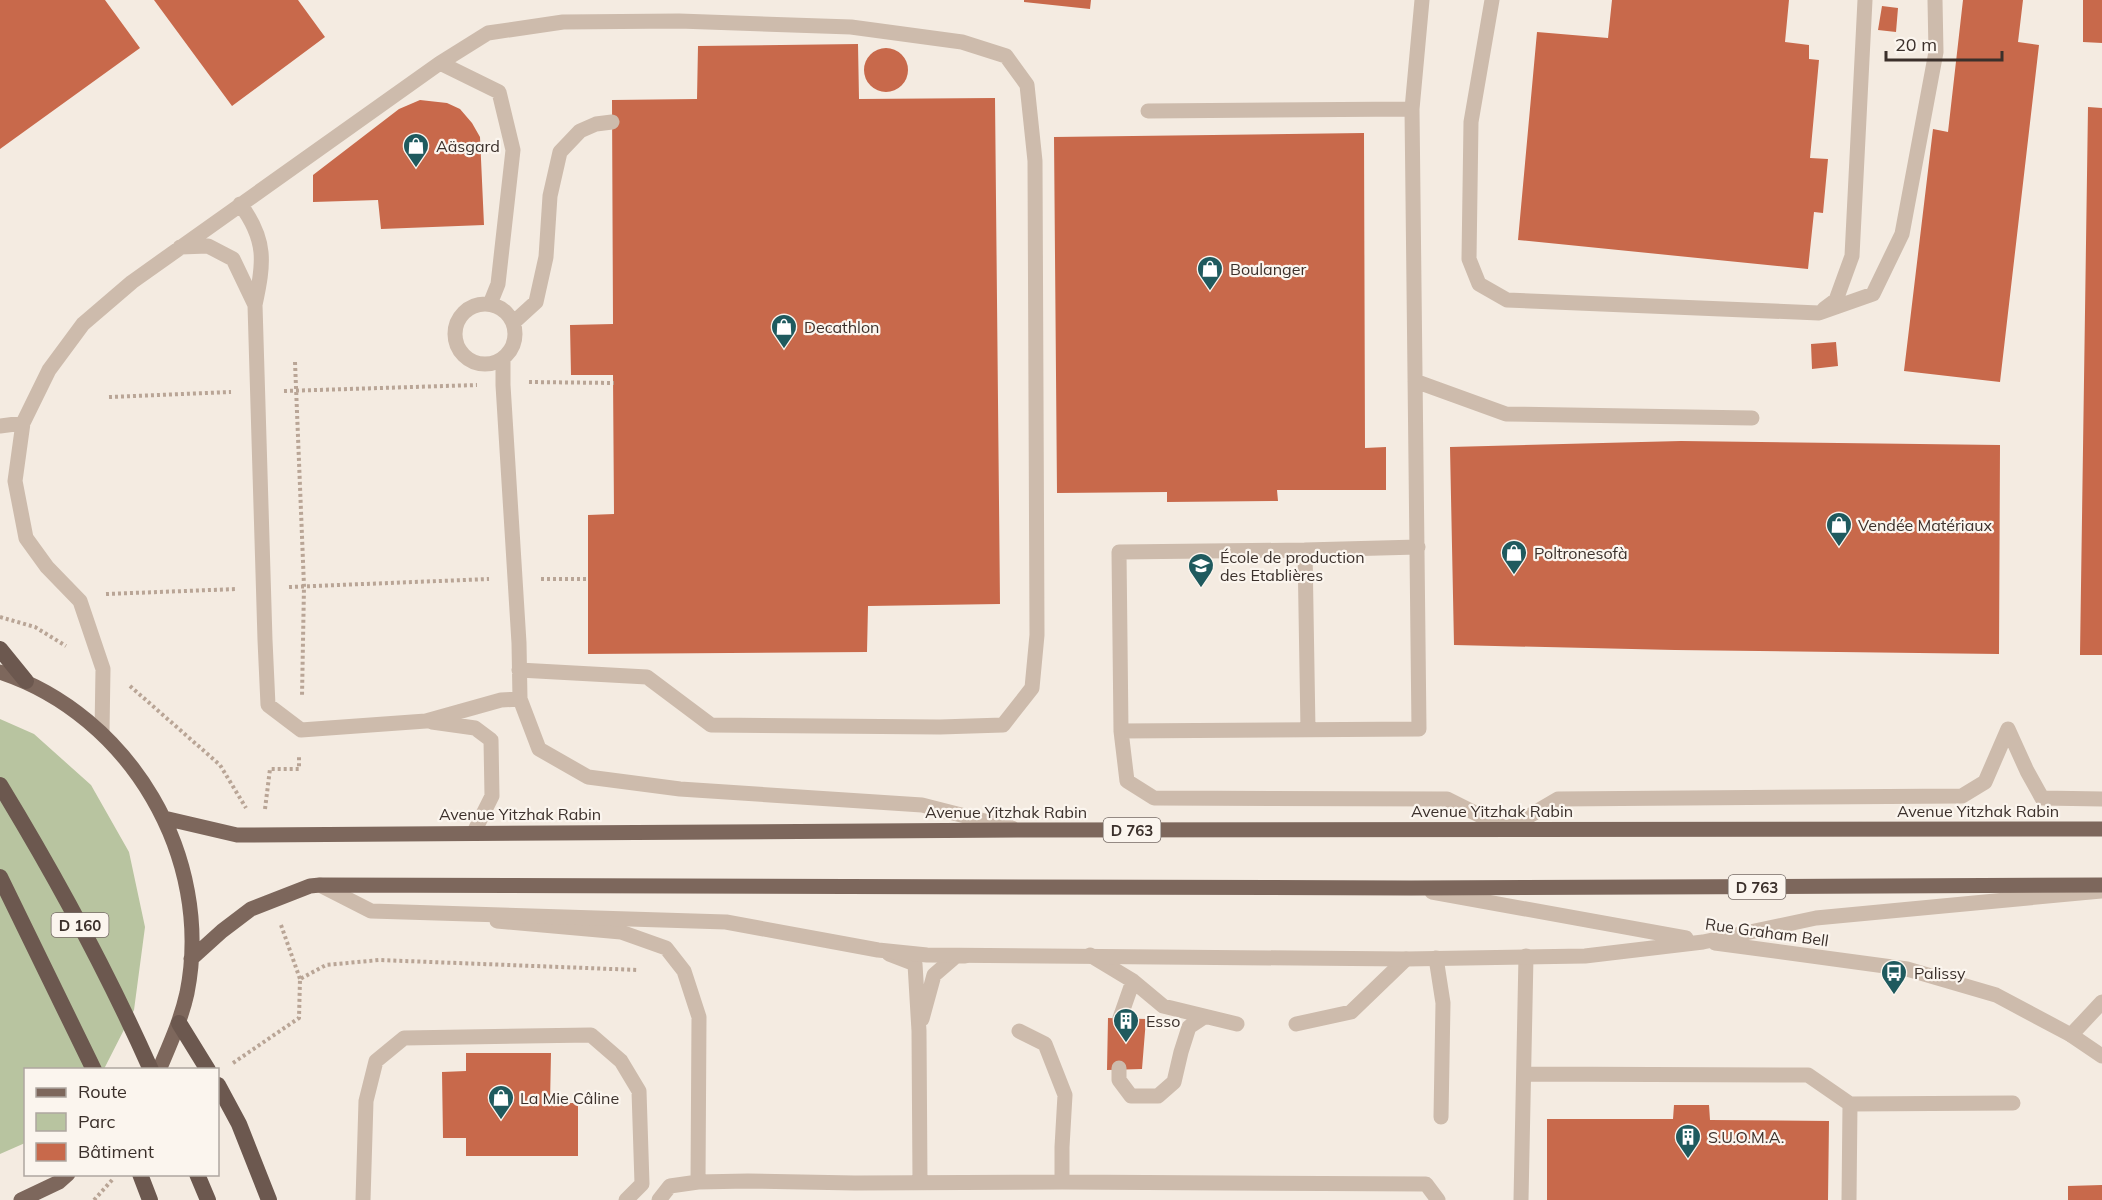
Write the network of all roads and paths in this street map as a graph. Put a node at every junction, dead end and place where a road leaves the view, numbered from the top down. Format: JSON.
{"nodes":[{"id":1,"x":1422,"y":0,"type":"edge"},
{"id":2,"x":1492,"y":0,"type":"edge"},
{"id":3,"x":1865,"y":0,"type":"edge"},
{"id":4,"x":1935,"y":0,"type":"edge"},
{"id":5,"x":440,"y":63,"type":"junction"},
{"id":6,"x":1412,"y":109,"type":"junction"},
{"id":7,"x":1148,"y":111,"type":"dead end"},
{"id":8,"x":612,"y":122,"type":"dead end"},
{"id":9,"x":240,"y":204,"type":"junction"},
{"id":10,"x":180,"y":247,"type":"junction"},
{"id":11,"x":255,"y":304,"type":"junction"},
{"id":12,"x":490,"y":304,"type":"junction"},
{"id":13,"x":1819,"y":313,"type":"junction"},
{"id":14,"x":513,"y":323,"type":"junction"},
{"id":15,"x":503,"y":359,"type":"junction"},
{"id":16,"x":295,"y":362,"type":"dead end"},
{"id":17,"x":1415,"y":381,"type":"junction"},
{"id":18,"x":614,"y":383,"type":"dead end"},
{"id":19,"x":503,"y":384,"type":"junction"},
{"id":20,"x":297,"y":390,"type":"junction"},
{"id":21,"x":258,"y":391,"type":"junction"},
{"id":22,"x":109,"y":397,"type":"dead end"},
{"id":23,"x":1752,"y":418,"type":"dead end"},
{"id":24,"x":23,"y":423,"type":"junction"},
{"id":25,"x":0,"y":426,"type":"edge"},
{"id":26,"x":1418,"y":547,"type":"junction"},
{"id":27,"x":1305,"y":550,"type":"junction"},
{"id":28,"x":0,"y":617,"type":"edge"},
{"id":29,"x":0,"y":649,"type":"edge"},
{"id":30,"x":103,"y":669,"type":"junction"},
{"id":31,"x":519,"y":670,"type":"junction"},
{"id":32,"x":0,"y":672,"type":"edge"},
{"id":33,"x":26,"y":681,"type":"junction"},
{"id":34,"x":520,"y":699,"type":"junction"},
{"id":35,"x":426,"y":721,"type":"junction"},
{"id":36,"x":301,"y":730,"type":"junction"},
{"id":37,"x":1308,"y":730,"type":"junction"},
{"id":38,"x":1121,"y":731,"type":"junction"},
{"id":39,"x":102,"y":732,"type":"junction"},
{"id":40,"x":0,"y":785,"type":"edge"},
{"id":41,"x":2102,"y":799,"type":"edge"},
{"id":42,"x":164,"y":818,"type":"junction"},
{"id":43,"x":1507,"y":829,"type":"junction"},
{"id":44,"x":2102,"y":829,"type":"edge"},
{"id":45,"x":1021,"y":830,"type":"junction"},
{"id":46,"x":474,"y":832,"type":"junction"},
{"id":47,"x":261,"y":834,"type":"junction"},
{"id":48,"x":0,"y":877,"type":"edge"},
{"id":49,"x":320,"y":885,"type":"junction"},
{"id":50,"x":2102,"y":885,"type":"edge"},
{"id":51,"x":1411,"y":888,"type":"junction"},
{"id":52,"x":2102,"y":891,"type":"edge"},
{"id":53,"x":272,"y":900,"type":"junction"},
{"id":54,"x":371,"y":911,"type":"junction"},
{"id":55,"x":1703,"y":942,"type":"junction"},
{"id":56,"x":878,"y":950,"type":"junction"},
{"id":57,"x":980,"y":955,"type":"junction"},
{"id":58,"x":1090,"y":955,"type":"junction"},
{"id":59,"x":1526,"y":957,"type":"junction"},
{"id":60,"x":1436,"y":958,"type":"junction"},
{"id":61,"x":191,"y":959,"type":"junction"},
{"id":62,"x":1406,"y":959,"type":"junction"},
{"id":63,"x":684,"y":971,"type":"junction"},
{"id":64,"x":300,"y":979,"type":"junction"},
{"id":65,"x":1133,"y":981,"type":"junction"},
{"id":66,"x":2102,"y":1002,"type":"edge"},
{"id":67,"x":1204,"y":1017,"type":"junction"},
{"id":68,"x":1120,"y":1018,"type":"dead end"},
{"id":69,"x":179,"y":1023,"type":"junction"},
{"id":70,"x":1237,"y":1024,"type":"dead end"},
{"id":71,"x":1296,"y":1024,"type":"dead end"},
{"id":72,"x":919,"y":1031,"type":"junction"},
{"id":73,"x":1019,"y":1031,"type":"dead end"},
{"id":74,"x":2071,"y":1035,"type":"junction"},
{"id":75,"x":2102,"y":1056,"type":"edge"},
{"id":76,"x":227,"y":1067,"type":"dead end"},
{"id":77,"x":93,"y":1068,"type":"edge"},
{"id":78,"x":150,"y":1068,"type":"edge"},
{"id":79,"x":160,"y":1068,"type":"edge"},
{"id":80,"x":207,"y":1068,"type":"edge"},
{"id":81,"x":1119,"y":1068,"type":"dead end"},
{"id":82,"x":1524,"y":1074,"type":"junction"},
{"id":83,"x":219,"y":1087,"type":"edge"},
{"id":84,"x":2013,"y":1103,"type":"dead end"},
{"id":85,"x":1850,"y":1104,"type":"junction"},
{"id":86,"x":1442,"y":1116,"type":"dead end"},
{"id":87,"x":66,"y":1176,"type":"edge"},
{"id":88,"x":116,"y":1176,"type":"edge"},
{"id":89,"x":141,"y":1176,"type":"edge"},
{"id":90,"x":198,"y":1176,"type":"edge"},
{"id":91,"x":698,"y":1182,"type":"junction"},
{"id":92,"x":1062,"y":1182,"type":"junction"},
{"id":93,"x":920,"y":1183,"type":"junction"},
{"id":94,"x":642,"y":1185,"type":"junction"},
{"id":95,"x":670,"y":1186,"type":"junction"},
{"id":96,"x":21,"y":1200,"type":"edge"},
{"id":97,"x":94,"y":1200,"type":"edge"},
{"id":98,"x":150,"y":1200,"type":"edge"},
{"id":99,"x":208,"y":1200,"type":"edge"},
{"id":100,"x":269,"y":1200,"type":"edge"},
{"id":101,"x":363,"y":1200,"type":"edge"},
{"id":102,"x":626,"y":1200,"type":"edge"},
{"id":103,"x":659,"y":1200,"type":"edge"},
{"id":104,"x":1438,"y":1200,"type":"edge"},
{"id":105,"x":1521,"y":1200,"type":"edge"},
{"id":106,"x":1849,"y":1200,"type":"edge"}],
"edges":[{"from":1,"to":6,"type":"street"},
{"from":2,"to":13,"type":"street"},
{"from":3,"to":13,"type":"street"},
{"from":4,"to":13,"type":"street"},
{"from":5,"to":9,"type":"street"},
{"from":5,"to":12,"type":"street"},
{"from":5,"to":31,"type":"street"},
{"from":6,"to":7,"type":"street"},
{"from":6,"to":17,"type":"street"},
{"from":8,"to":14,"type":"street"},
{"from":9,"to":10,"type":"street"},
{"from":9,"to":11,"type":"street"},
{"from":10,"to":11,"type":"street"},
{"from":10,"to":24,"type":"street"},
{"from":11,"to":21,"type":"street"},
{"from":12,"to":14,"type":"street"},
{"from":12,"to":15,"type":"street"},
{"from":14,"to":15,"type":"street"},
{"from":15,"to":19,"type":"street"},
{"from":16,"to":20,"type":"path"},
{"from":17,"to":23,"type":"street"},
{"from":17,"to":26,"type":"street"},
{"from":18,"to":19,"type":"path"},
{"from":19,"to":20,"type":"path"},
{"from":19,"to":31,"type":"street"},
{"from":20,"to":21,"type":"path"},
{"from":20,"to":36,"type":"path"},
{"from":21,"to":22,"type":"path"},
{"from":21,"to":36,"type":"street"},
{"from":24,"to":25,"type":"street"},
{"from":24,"to":30,"type":"street"},
{"from":26,"to":27,"type":"street"},
{"from":26,"to":37,"type":"street"},
{"from":27,"to":37,"type":"street"},
{"from":27,"to":38,"type":"street"},
{"from":28,"to":30,"type":"path"},
{"from":29,"to":33,"type":"highway"},
{"from":30,"to":39,"type":"street"},
{"from":30,"to":47,"type":"path"},
{"from":31,"to":34,"type":"street"},
{"from":32,"to":33,"type":"main road"},
{"from":33,"to":39,"type":"main road"},
{"from":34,"to":35,"type":"street"},
{"from":34,"to":45,"type":"street"},
{"from":35,"to":36,"type":"street"},
{"from":35,"to":46,"type":"street"},
{"from":36,"to":47,"type":"path"},
{"from":37,"to":38,"type":"street"},
{"from":38,"to":43,"type":"street"},
{"from":39,"to":42,"type":"main road"},
{"from":40,"to":78,"type":"highway","number":"D 160"},
{"from":41,"to":43,"type":"street"},
{"from":42,"to":47,"type":"main road","name":"Avenue Yitzhak Rabin","number":"D 763"},
{"from":42,"to":61,"type":"main road"},
{"from":43,"to":44,"type":"main road","name":"Avenue Yitzhak Rabin","number":"D 763"},
{"from":43,"to":45,"type":"main road","name":"Avenue Yitzhak Rabin","number":"D 763"},
{"from":45,"to":46,"type":"main road","name":"Avenue Yitzhak Rabin","number":"D 763"},
{"from":46,"to":47,"type":"main road","name":"Avenue Yitzhak Rabin","number":"D 763"},
{"from":48,"to":77,"type":"highway","number":"D 160"},
{"from":49,"to":51,"type":"main road","number":"D 763"},
{"from":49,"to":53,"type":"main road","number":"D 763"},
{"from":49,"to":54,"type":"street"},
{"from":50,"to":51,"type":"main road","number":"D 763"},
{"from":51,"to":55,"type":"street","name":"Rue Graham Bell"},
{"from":52,"to":55,"type":"street"},
{"from":53,"to":61,"type":"main road","number":"D 763"},
{"from":53,"to":64,"type":"path"},
{"from":54,"to":56,"type":"street"},
{"from":54,"to":63,"type":"street"},
{"from":55,"to":59,"type":"street"},
{"from":55,"to":74,"type":"street","name":"Rue Graham Bell"},
{"from":56,"to":57,"type":"street"},
{"from":56,"to":72,"type":"street"},
{"from":57,"to":58,"type":"street"},
{"from":57,"to":72,"type":"street"},
{"from":58,"to":62,"type":"street"},
{"from":58,"to":65,"type":"street"},
{"from":59,"to":60,"type":"street"},
{"from":59,"to":82,"type":"street"},
{"from":60,"to":62,"type":"street"},
{"from":60,"to":86,"type":"street"},
{"from":61,"to":69,"type":"main road"},
{"from":62,"to":71,"type":"street"},
{"from":63,"to":64,"type":"path"},
{"from":63,"to":91,"type":"street"},
{"from":64,"to":76,"type":"path"},
{"from":65,"to":67,"type":"street"},
{"from":65,"to":68,"type":"street"},
{"from":66,"to":74,"type":"street"},
{"from":67,"to":70,"type":"street"},
{"from":67,"to":81,"type":"street"},
{"from":69,"to":79,"type":"main road"},
{"from":69,"to":80,"type":"highway"},
{"from":72,"to":93,"type":"street"},
{"from":73,"to":92,"type":"street"},
{"from":74,"to":75,"type":"street","name":"Rue Graham Bell"},
{"from":82,"to":85,"type":"street"},
{"from":82,"to":105,"type":"street"},
{"from":83,"to":100,"type":"highway"},
{"from":84,"to":85,"type":"street"},
{"from":85,"to":106,"type":"street"},
{"from":87,"to":96,"type":"main road"},
{"from":88,"to":97,"type":"path"},
{"from":89,"to":98,"type":"highway"},
{"from":90,"to":99,"type":"highway"},
{"from":91,"to":93,"type":"street"},
{"from":91,"to":95,"type":"street"},
{"from":92,"to":93,"type":"street"},
{"from":92,"to":104,"type":"street"},
{"from":94,"to":95,"type":"street"},
{"from":94,"to":101,"type":"street"},
{"from":94,"to":102,"type":"street"},
{"from":95,"to":103,"type":"street"}]}
